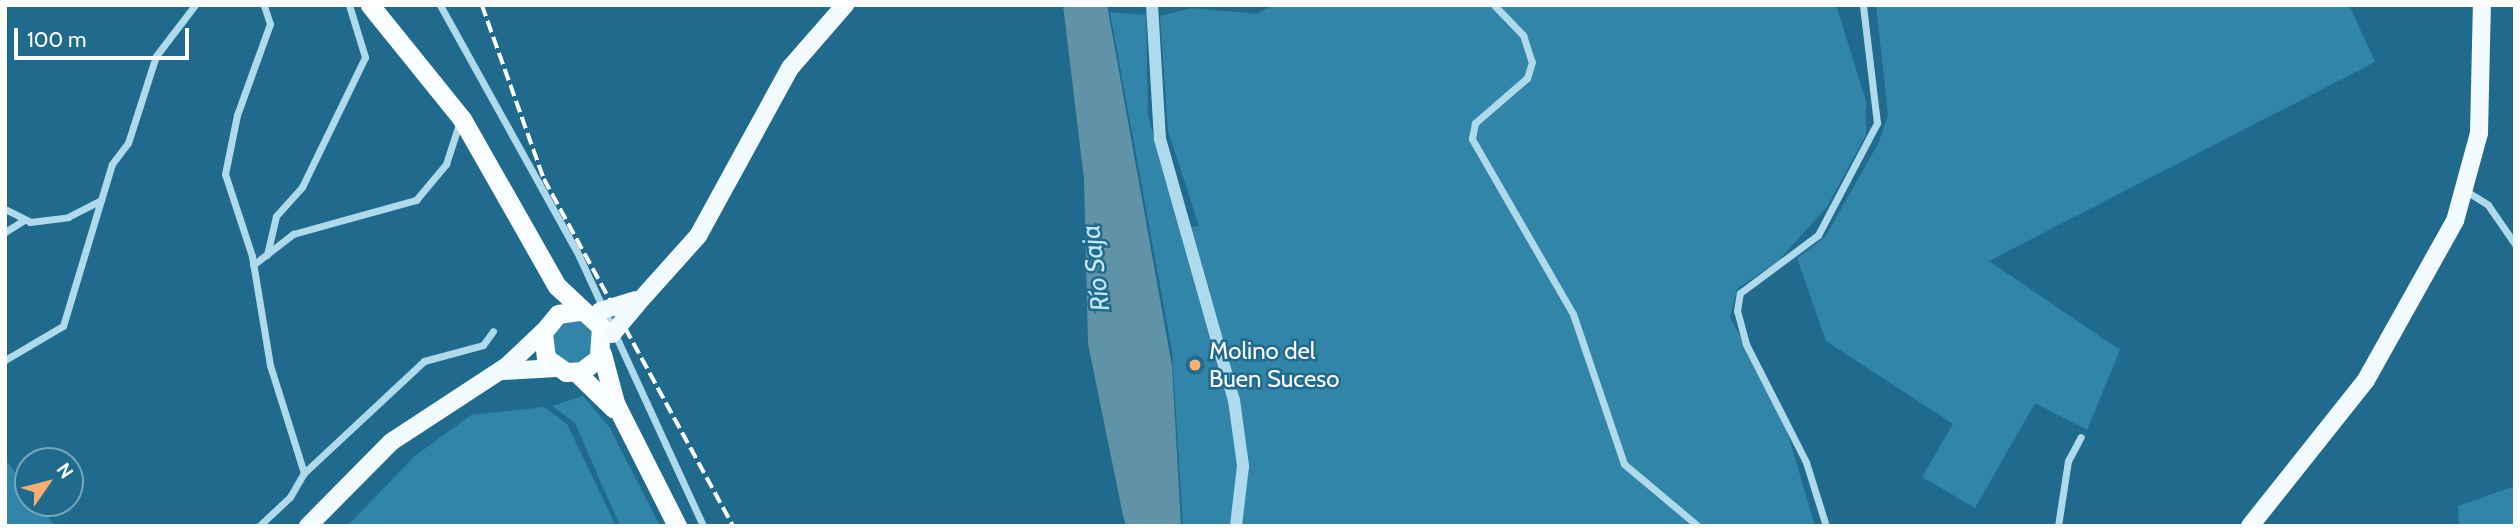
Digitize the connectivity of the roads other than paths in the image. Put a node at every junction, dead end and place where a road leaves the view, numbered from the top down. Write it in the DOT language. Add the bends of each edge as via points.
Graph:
graph roads {
  1 [pos="195,5"];
  2 [pos="264,5"];
  3 [pos="349,5"];
  4 [pos="370,5"];
  5 [pos="440,5"];
  6 [pos="845,5"];
  7 [pos="1152,5"];
  8 [pos="1494,5"];
  9 [pos="1863,5"];
  10 [pos="2482,5"];
  11 [pos="462,119"];
  12 [pos="2466,191"];
  13 [pos="101,201"];
  14 [pos="5,209"];
  15 [pos="24,220"];
  16 [pos="5,232"];
  17 [pos="2515,244"];
  18 [pos="267,255"];
  19 [pos="541,257"];
  20 [pos="253,265"];
  21 [pos="640,299"];
  22 [pos="589,312"];
  23 [pos="546,326"];
  24 [pos="493,331"];
  25 [pos="606,345"];
  26 [pos="5,360"];
  27 [pos="556,368"];
  28 [pos="496,372"];
  29 [pos="576,372"];
  30 [pos="624,423"];
  31 [pos="2081,437"];
  32 [pos="303,473"];
  33 [pos="259,526"];
  34 [pos="308,526"];
  35 [pos="677,526"];
  36 [pos="703,526"];
  37 [pos="1236,526"];
  38 [pos="1698,526"];
  39 [pos="1826,526"];
  40 [pos="2058,526"];
  41 [pos="2250,526"];
  1 -- 13 [label="street" via="156,56"];
  2 -- 20 [label="street" via="270,24 237,115 225,174"];
  3 -- 18 [label="street" via="365,57 302,187 276,216"];
  4 -- 11 [label="highway"];
  5 -- 36 [label="street" via="579,256"];
  6 -- 21 [label="main road" via="790,68 709,220"];
  7 -- 37 [label="street" via="1160,139 1234,400 1243,466"];
  8 -- 38 [label="street" via="1523,35 1531,62 1527,78 1475,123 1472,138 1573,314 1624,464"];
  9 -- 39 [label="street" via="1877,123 1818,235 1740,293 1737,311 1746,344 1806,463"];
  10 -- 12 [label="main road" via="2482,99"];
  11 -- 18 [label="street" via="452,129 446,164 416,200 293,234"];
  11 -- 19 [label="highway"];
  12 -- 17 [label="street" via="2488,205"];
  12 -- 41 [label="main road" via="2435,262 2366,380"];
  13 -- 15 [label="street" via="68,216"];
  13 -- 26 [label="street" via="63,326"];
  14 -- 15 [label="street"];
  15 -- 16 [label="street"];
  18 -- 20 [label="street"];
  19 -- 22 [label="highway"];
  19 -- 23 [label="highway"];
  20 -- 32 [label="street" via="270,365"];
  21 -- 22 [label="main road, bridge"];
  21 -- 25 [label="main road, bridge"];
  22 -- 23 [label="highway"];
  22 -- 25 [label="highway"];
  23 -- 27 [label="highway" via="543,352"];
  23 -- 28 [label="main road"];
  24 -- 32 [label="street" via="483,345 424,361"];
  25 -- 29 [label="highway"];
  25 -- 30 [label="highway"];
  27 -- 28 [label="main road"];
  27 -- 29 [label="highway"];
  28 -- 34 [label="main road" via="391,442"];
  29 -- 30 [label="highway"];
  30 -- 35 [label="highway"];
  31 -- 40 [label="street" via="2068,461"];
  32 -- 33 [label="street" via="290,497"];
}
